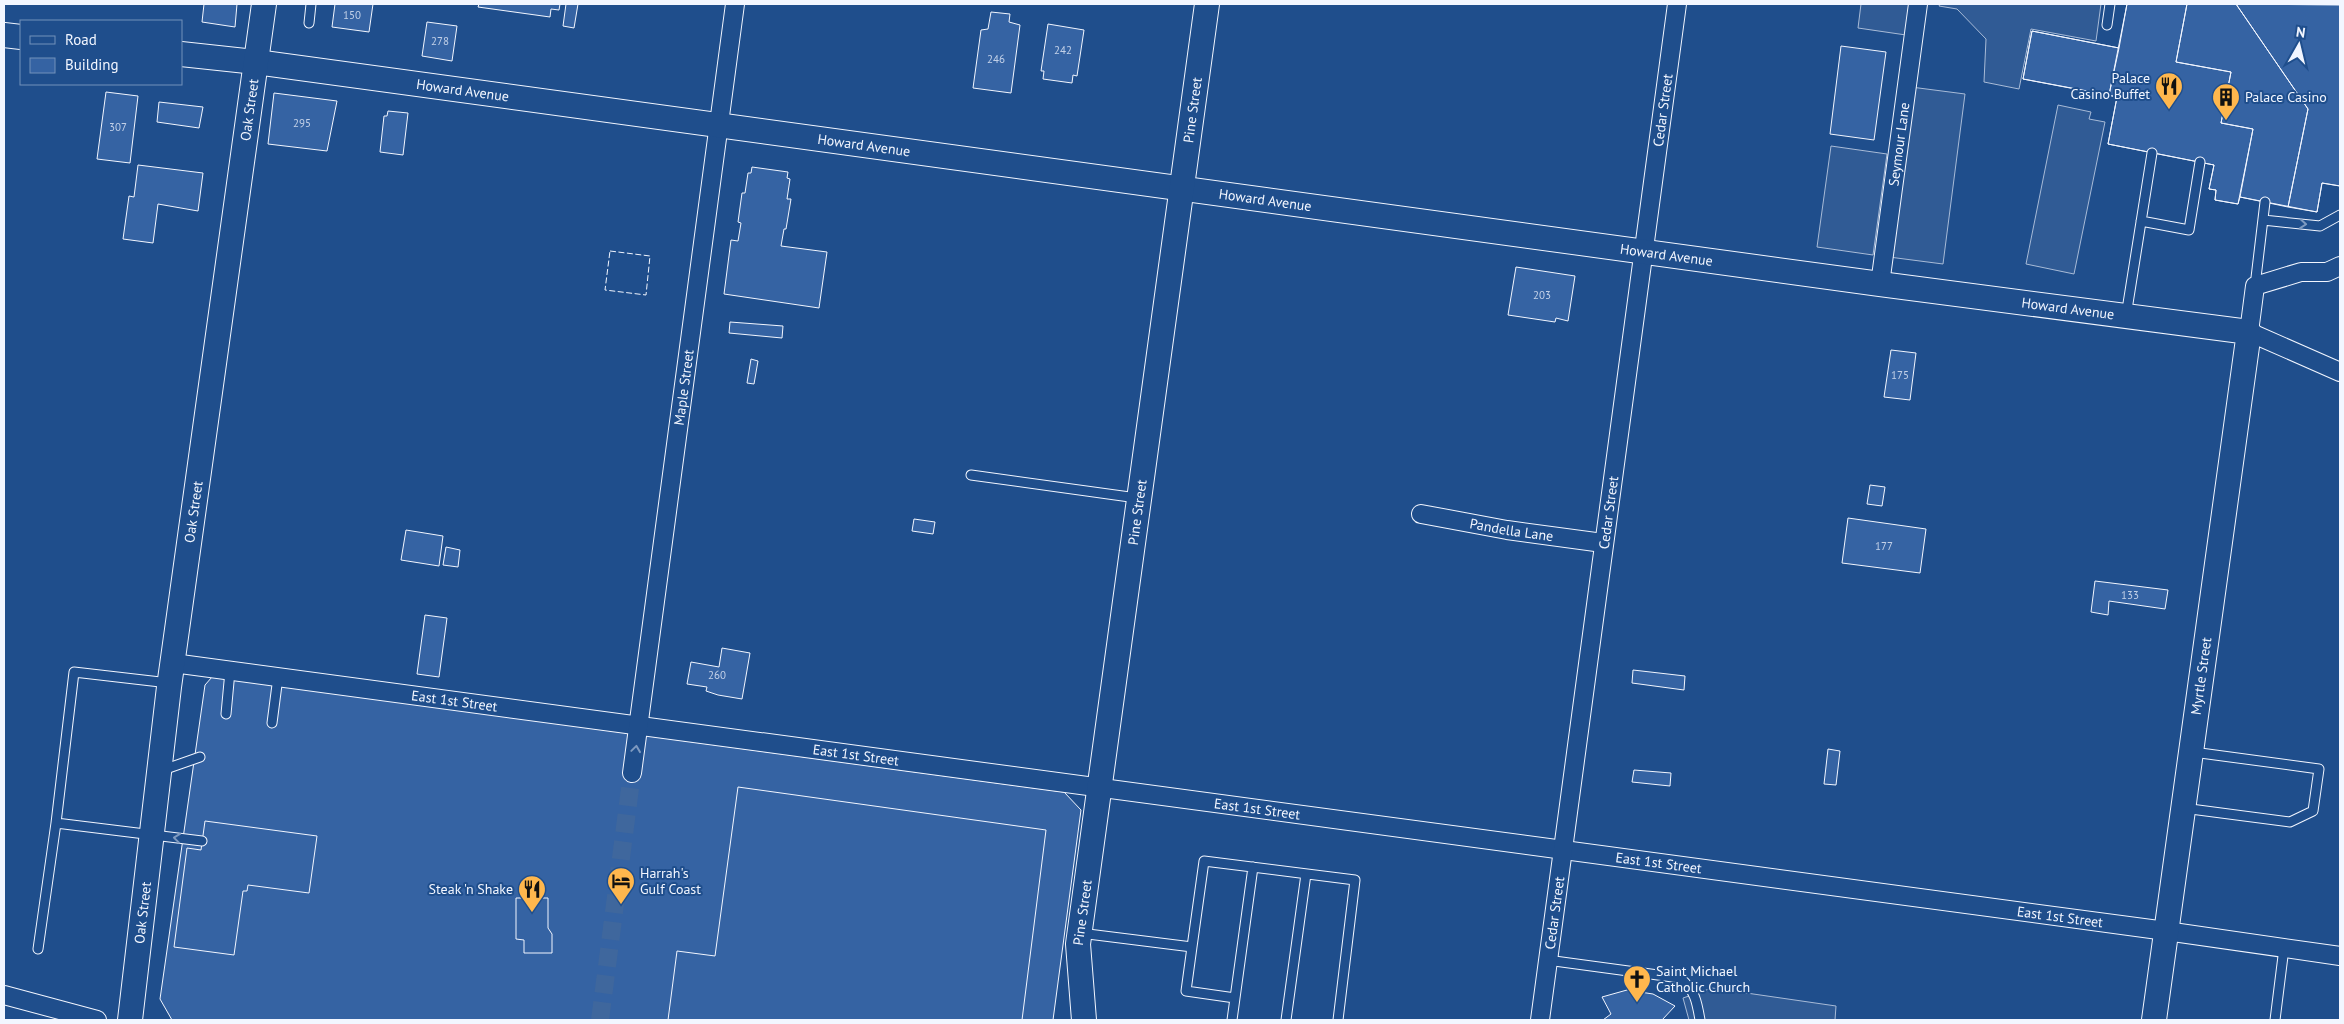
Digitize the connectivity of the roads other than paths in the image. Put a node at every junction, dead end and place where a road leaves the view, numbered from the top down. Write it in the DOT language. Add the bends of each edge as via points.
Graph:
graph roads {
  1 [pos="264,4"];
  2 [pos="311,4"];
  3 [pos="735,4"];
  4 [pos="1207,4"];
  5 [pos="1677,4"];
  6 [pos="1918,4"];
  7 [pos="2110,4"];
  8 [pos="309,23"];
  9 [pos="2106,25"];
  10 [pos="4,35"];
  11 [pos="20,37"];
  12 [pos="182,54"];
  13 [pos="256,62"];
  14 [pos="718,125"];
  15 [pos="2152,153"];
  16 [pos="2200,162"];
  17 [pos="1182,189"];
  18 [pos="2265,202"];
  19 [pos="2340,215"];
  20 [pos="2263,220"];
  21 [pos="2141,221"];
  22 [pos="1642,251"];
  23 [pos="2340,266"];
  24 [pos="1880,284"];
  25 [pos="2255,286"];
  26 [pos="2126,316"];
  27 [pos="2249,332"];
  28 [pos="2340,372"];
  29 [pos="971,475"];
  30 [pos="1140,499"];
  31 [pos="1421,514"];
  32 [pos="1603,543"];
  33 [pos="230,671"];
  34 [pos="172,673"];
  35 [pos="278,677"];
  36 [pos="226,714"];
  37 [pos="272,722"];
  38 [pos="639,726"];
  39 [pos="2190,752"];
  40 [pos="200,757"];
  41 [pos="160,772"];
  42 [pos="632,773"];
  43 [pos="1100,788"];
  44 [pos="2183,808"];
  45 [pos="56,823"];
  46 [pos="152,836"];
  47 [pos="202,841"];
  48 [pos="1561,850"];
  49 [pos="1253,867"];
  50 [pos="1306,874"];
  51 [pos="2166,931"];
  52 [pos="1079,932"];
  53 [pos="1192,947"];
  54 [pos="2284,948"];
  55 [pos="38,949"];
  56 [pos="2340,956"];
  57 [pos="1547,960"];
  58 [pos="4,995"];
  59 [pos="1235,998"];
  60 [pos="97,1020"];
  61 [pos="130,1020"];
  62 [pos="1084,1020"];
  63 [pos="1232,1020"];
  64 [pos="1286,1020"];
  65 [pos="1338,1020"];
  66 [pos="1540,1020"];
  67 [pos="1700,1020"];
  68 [pos="2154,1020"];
  69 [pos="2275,1020"];
  1 -- 13 [label="main road, Oak Street"];
  2 -- 8 [label="lane"];
  3 -- 14 [label="street, Maple Street"];
  4 -- 17 [label="main road, Pine Street"];
  5 -- 22 [label="street, Cedar Street"];
  6 -- 24 [label="street, Seymour Lane"];
  7 -- 9 [label="lane"];
  10 -- 11 [label="main road"];
  12 -- 13 [label="main road, Howard Avenue"];
  13 -- 14 [label="main road, Howard Avenue"];
  13 -- 34 [label="main road, Oak Street"];
  14 -- 17 [label="main road, Howard Avenue"];
  14 -- 38 [label="street, Maple Street"];
  15 -- 21 [label="lane"];
  16 -- 21 [label="lane" via="2189,230"];
  17 -- 22 [label="main road, Howard Avenue"];
  17 -- 30 [label="main road, Pine Street"];
  18 -- 20 [label="lane"];
  20 -- 19 [label="lane, one-way" via="2320,226"];
  20 -- 25 [label="lane"];
  21 -- 26 [label="lane"];
  22 -- 24 [label="main road, Howard Avenue"];
  22 -- 32 [label="street, Cedar Street"];
  23 -- 25 [label="street" via="2327,272 2301,272"];
  24 -- 26 [label="main road, Howard Avenue"];
  25 -- 27 [label="street"];
  26 -- 27 [label="main road, Howard Avenue"];
  27 -- 28 [label="street, Howard Avenue"];
  27 -- 39 [label="main road, Myrtle Street"];
  29 -- 30 [label="lane"];
  30 -- 43 [label="main road, Pine Street"];
  31 -- 32 [label="street, Pandella Lane"];
  32 -- 48 [label="street, Cedar Street"];
  33 -- 34 [label="street, East 1st Street"];
  33 -- 35 [label="street, East 1st Street"];
  33 -- 36 [label="lane"];
  34 -- 41 [label="main road, Oak Street"];
  34 -- 45 [label="lane" via="74,672"];
  35 -- 37 [label="lane"];
  35 -- 38 [label="street, East 1st Street"];
  42 -- 38 [label="street, Maple Street, one-way"];
  38 -- 43 [label="street, East 1st Street"];
  39 -- 44 [label="main road, Myrtle Street"];
  39 -- 44 [label="lane" via="2319,769 2313,811 2290,822"];
  40 -- 41 [label="lane"];
  41 -- 46 [label="main road, Oak Street"];
  43 -- 48 [label="street, East 1st Street"];
  43 -- 52 [label="main road, Pine Street"];
  44 -- 51 [label="main road, Myrtle Street"];
  45 -- 46 [label="lane"];
  45 -- 55 [label="lane"];
  47 -- 46 [label="lane, one-way"];
  46 -- 61 [label="main road, Oak Street"];
  48 -- 51 [label="street, East 1st Street"];
  48 -- 57 [label="street, Cedar Street"];
  49 -- 50 [label="lane"];
  49 -- 53 [label="lane" via="1204,861"];
  49 -- 59 [label="lane"];
  50 -- 64 [label="lane"];
  50 -- 65 [label="lane" via="1354,880"];
  51 -- 54 [label="street, East 1st Street"];
  51 -- 68 [label="main road, Myrtle Street"];
  52 -- 53 [label="lane"];
  52 -- 62 [label="main road, Pine Street"];
  53 -- 59 [label="lane" via="1186,991"];
  54 -- 56 [label="street, East 1st Street"];
  54 -- 69 [label="lane"];
  57 -- 66 [label="street, Cedar Street"];
  57 -- 67 [label="lane" via="1680,978 1696,997"];
  58 -- 60 [label="street"];
  59 -- 63 [label="lane"];
}
